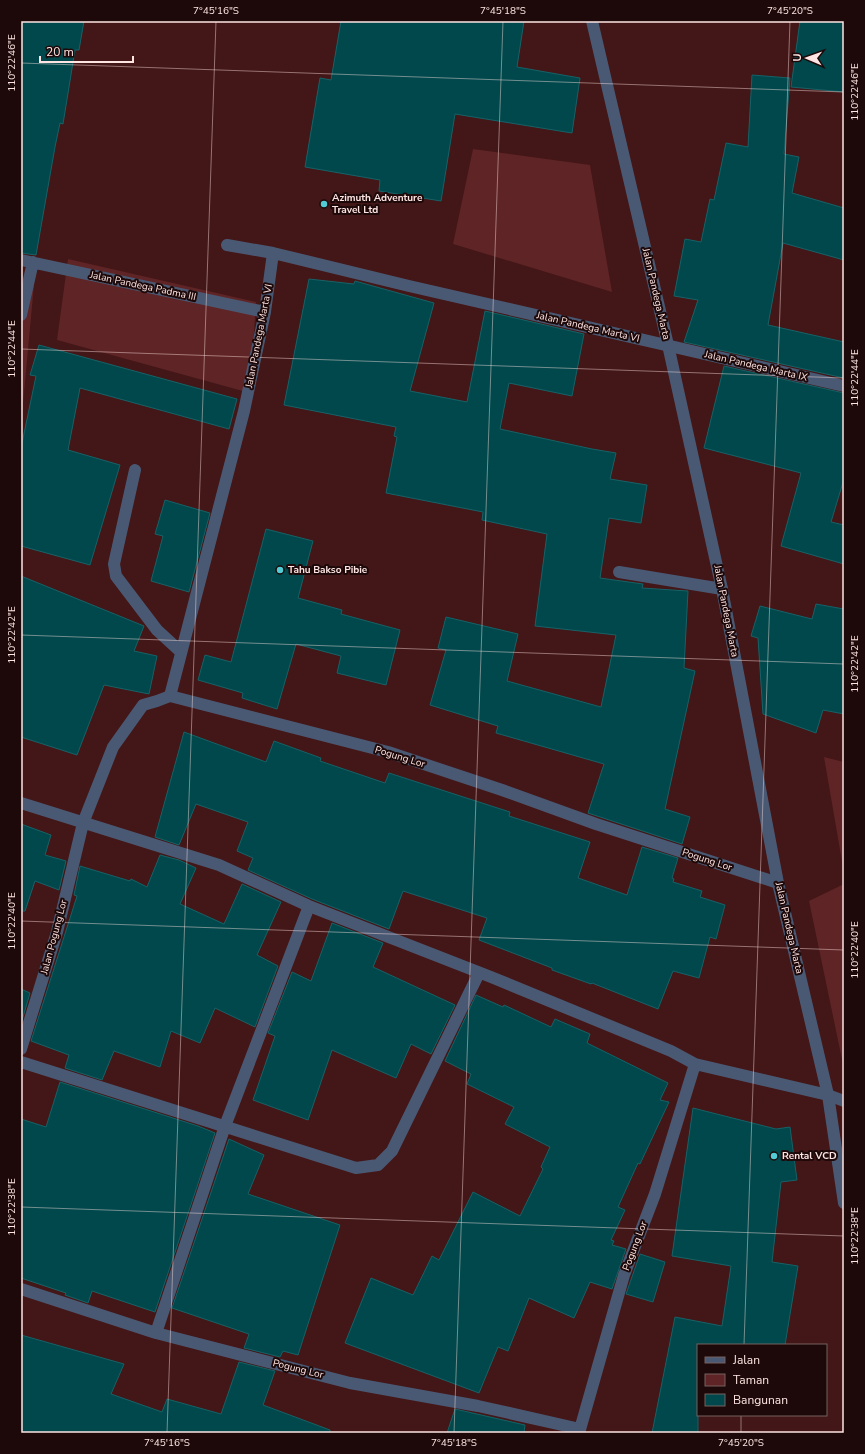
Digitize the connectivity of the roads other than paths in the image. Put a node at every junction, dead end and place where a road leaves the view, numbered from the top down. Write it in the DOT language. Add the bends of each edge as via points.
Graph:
graph roads {
  1 [pos="592,21"];
  2 [pos="227,245"];
  3 [pos="273,253"];
  4 [pos="27,261"];
  5 [pos="265,312"];
  6 [pos="21,315"];
  7 [pos="668,346"];
  8 [pos="844,386"];
  9 [pos="135,470"];
  10 [pos="619,572"];
  11 [pos="722,589"];
  12 [pos="181,652"];
  13 [pos="170,696"];
  14 [pos="21,802"];
  15 [pos="83,823"];
  16 [pos="778,883"];
  17 [pos="309,906"];
  18 [pos="479,973"];
  19 [pos="21,1049"];
  20 [pos="21,1062"];
  21 [pos="696,1064"];
  22 [pos="828,1095"];
  23 [pos="844,1101"];
  24 [pos="225,1126"];
  25 [pos="844,1203"];
  26 [pos="21,1289"];
  27 [pos="156,1333"];
  28 [pos="580,1431"];
  1 -- 7 [label="street, Jalan Pandega Marta"];
  2 -- 3 [label="street"];
  3 -- 5 [label="street, Jalan Pandega Marta VI"];
  3 -- 7 [label="street, Jalan Pandega Marta VI"];
  4 -- 5 [label="street, Jalan Pandega Padma III"];
  4 -- 6 [label="street"];
  5 -- 12 [label="street, Jalan Pandega Marta VI" via="244,412"];
  7 -- 8 [label="street, Jalan Pandega Marta IX"];
  7 -- 11 [label="street, Jalan Pandega Marta"];
  9 -- 12 [label="street" via="114,564 116,576 157,630"];
  10 -- 11 [label="street"];
  11 -- 16 [label="street, Jalan Pandega Marta"];
  12 -- 13 [label="street, Jalan Pandega Marta VI"];
  13 -- 15 [label="street" via="143,705 113,747"];
  13 -- 16 [label="street, Pogung Lor" via="388,752 596,824"];
  14 -- 15 [label="street"];
  15 -- 17 [label="street" via="219,865"];
  15 -- 19 [label="street, Jalan Pogung Lor" via="57,932"];
  16 -- 22 [label="street, Jalan Pandega Marta"];
  17 -- 18 [label="street"];
  17 -- 24 [label="street"];
  18 -- 21 [label="street" via="671,1051"];
  18 -- 24 [label="street" via="392,1151 378,1165 356,1168"];
  20 -- 24 [label="street"];
  21 -- 22 [label="street"];
  21 -- 28 [label="street, Pogung Lor" via="655,1194 624,1275"];
  22 -- 23 [label="street"];
  22 -- 25 [label="street, Jalan Pandega Marta"];
  24 -- 27 [label="street"];
  26 -- 27 [label="street, Pogung Lor"];
  27 -- 28 [label="street, Pogung Lor" via="350,1383 478,1406"];
}
